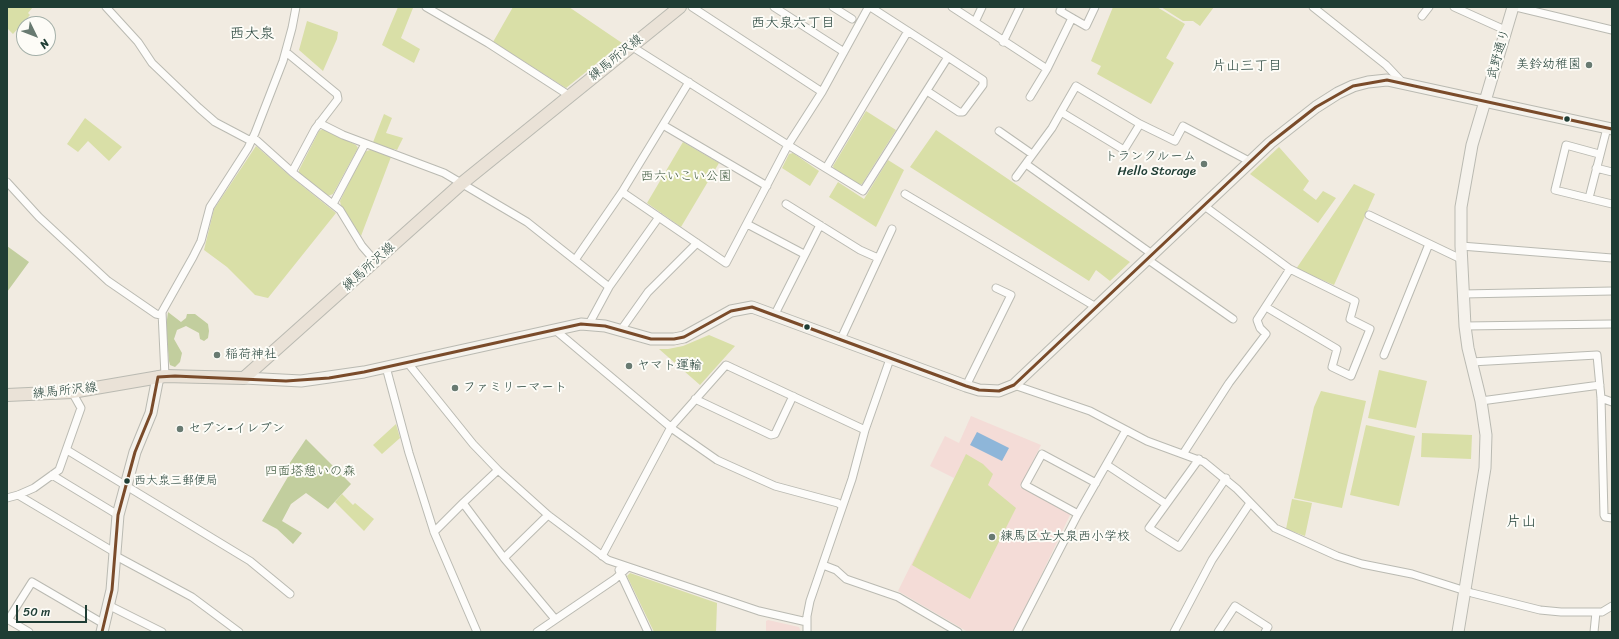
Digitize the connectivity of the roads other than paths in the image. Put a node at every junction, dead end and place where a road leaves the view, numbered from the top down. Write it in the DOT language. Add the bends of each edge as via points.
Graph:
graph roads {
  1 [pos="106,7"];
  2 [pos="296,7"];
  3 [pos="426,7"];
  4 [pos="680,7"];
  5 [pos="692,7"];
  6 [pos="774,7"];
  7 [pos="833,7"];
  8 [pos="952,7"];
  9 [pos="982,7"];
  10 [pos="1020,7"];
  11 [pos="1062,7"];
  12 [pos="1095,7"];
  13 [pos="1313,7"];
  14 [pos="1429,7"];
  15 [pos="1454,7"];
  16 [pos="1514,7"];
  17 [pos="1422,16"];
  18 [pos="1072,18"];
  19 [pos="852,19"];
  20 [pos="975,22"];
  21 [pos="1505,30"];
  22 [pos="1612,30"];
  23 [pos="908,31"];
  24 [pos="1003,42"];
  25 [pos="632,46"];
  26 [pos="286,52"];
  27 [pos="844,52"];
  28 [pos="948,57"];
  29 [pos="1047,69"];
  30 [pos="689,82"];
  31 [pos="1403,83"];
  32 [pos="927,91"];
  33 [pos="822,92"];
  34 [pos="570,96"];
  35 [pos="1030,97"];
  36 [pos="1486,101"];
  37 [pos="1061,112"];
  38 [pos="320,123"];
  39 [pos="1140,124"];
  40 [pos="663,125"];
  41 [pos="1609,128"];
  42 [pos="999,131"];
  43 [pos="252,139"];
  44 [pos="365,144"];
  45 [pos="788,145"];
  46 [pos="1032,154"];
  47 [pos="1599,154"];
  48 [pos="1249,161"];
  49 [pos="1026,164"];
  50 [pos="826,168"];
  51 [pos="1596,168"];
  52 [pos="292,172"];
  53 [pos="1612,172"];
  54 [pos="1016,177"];
  55 [pos="7,182"];
  56 [pos="461,184"];
  57 [pos="767,186"];
  58 [pos="622,192"];
  59 [pos="905,194"];
  60 [pos="1589,198"];
  61 [pos="333,204"];
  62 [pos="786,204"];
  63 [pos="1612,204"];
  64 [pos="1203,205"];
  65 [pos="658,216"];
  66 [pos="1369,216"];
  67 [pos="748,224"];
  68 [pos="820,225"];
  69 [pos="892,229"];
  70 [pos="697,243"];
  71 [pos="1429,244"];
  72 [pos="1461,246"];
  73 [pos="804,254"];
  74 [pos="1150,256"];
  75 [pos="878,258"];
  76 [pos="1612,258"];
  77 [pos="1461,259"];
  78 [pos="575,260"];
  79 [pos="375,261"];
  80 [pos="1290,269"];
  81 [pos="609,286"];
  82 [pos="996,288"];
  83 [pos="1612,291"];
  84 [pos="1464,294"];
  85 [pos="1096,307"];
  86 [pos="1266,307"];
  87 [pos="775,314"];
  88 [pos="161,315"];
  89 [pos="1233,319"];
  90 [pos="589,324"];
  91 [pos="1612,324"];
  92 [pos="1465,326"];
  93 [pos="554,329"];
  94 [pos="621,330"];
  95 [pos="840,341"];
  96 [pos="1384,355"];
  97 [pos="890,359"];
  98 [pos="406,362"];
  99 [pos="1471,362"];
  100 [pos="386,367"];
  101 [pos="162,376"];
  102 [pos="244,378"];
  103 [pos="1014,385"];
  104 [pos="1600,385"];
  105 [pos="966,386"];
  106 [pos="72,392"];
  107 [pos="7,395"];
  108 [pos="793,396"];
  109 [pos="1601,398"];
  110 [pos="694,399"];
  111 [pos="1481,401"];
  112 [pos="1612,402"];
  113 [pos="671,426"];
  114 [pos="865,430"];
  115 [pos="1126,430"];
  116 [pos="67,450"];
  117 [pos="1183,454"];
  118 [pos="1199,459"];
  119 [pos="1107,465"];
  120 [pos="498,470"];
  121 [pos="52,476"];
  122 [pos="1226,478"];
  123 [pos="1096,482"];
  124 [pos="125,483"];
  125 [pos="18,495"];
  126 [pos="7,498"];
  127 [pos="463,503"];
  128 [pos="1250,503"];
  129 [pos="1166,504"];
  130 [pos="842,506"];
  131 [pos="1078,514"];
  132 [pos="118,515"];
  133 [pos="548,515"];
  134 [pos="1612,518"];
  135 [pos="434,532"];
  136 [pos="114,554"];
  137 [pos="602,556"];
  138 [pos="504,558"];
  139 [pos="613,563"];
  140 [pos="823,565"];
  141 [pos="628,567"];
  142 [pos="621,574"];
  143 [pos="1466,590"];
  144 [pos="290,594"];
  145 [pos="108,605"];
  146 [pos="1612,606"];
  147 [pos="1599,612"];
  148 [pos="1612,612"];
  149 [pos="555,619"];
  150 [pos="8,620"];
  151 [pos="807,622"];
  152 [pos="103,628"];
  153 [pos="29,632"];
  154 [pos="162,632"];
  155 [pos="239,632"];
  156 [pos="477,632"];
  157 [pos="537,632"];
  158 [pos="648,632"];
  159 [pos="807,632"];
  160 [pos="958,632"];
  161 [pos="1017,632"];
  162 [pos="1174,632"];
  163 [pos="1218,632"];
  164 [pos="1265,632"];
  165 [pos="1458,632"];
  166 [pos="1594,632"];
  1 -- 43 [label="street" via="138,42 152,63 199,108 215,122"];
  2 -- 26 [label="street"];
  3 -- 34 [label="street"];
  4 -- 25 [label="main road, 練馬所沢線"];
  5 -- 33 [label="street"];
  6 -- 27 [label="street"];
  7 -- 19 [label="street"];
  8 -- 20 [label="street"];
  9 -- 20 [label="street"];
  10 -- 24 [label="street"];
  11 -- 18 [label="street" via="1060,11"];
  12 -- 18 [label="street" via="1086,26"];
  13 -- 31 [label="street" via="1386,65"];
  14 -- 17 [label="street"];
  15 -- 21 [label="street"];
  16 -- 21 [label="street, 武野通り"];
  16 -- 22 [label="street"];
  18 -- 29 [label="street"];
  20 -- 24 [label="street"];
  21 -- 36 [label="street, 武野通り"];
  23 -- 27 [label="street" via="868,8"];
  23 -- 28 [label="street"];
  23 -- 50 [label="street"];
  24 -- 29 [label="street"];
  25 -- 30 [label="street"];
  25 -- 34 [label="main road, 練馬所沢線"];
  26 -- 38 [label="street" via="337,94 338,99"];
  26 -- 43 [label="street"];
  27 -- 33 [label="street"];
  28 -- 32 [label="street"];
  28 -- 32 [label="street" via="983,80 983,85 963,112 959,112"];
  29 -- 35 [label="street"];
  30 -- 40 [label="street"];
  30 -- 45 [label="street"];
  31 -- 36 [label="street"];
  31 -- 48 [label="street" via="1387,80 1368,82 1338,93 1294,122"];
  32 -- 50 [label="street" via="863,190"];
  33 -- 45 [label="street"];
  34 -- 56 [label="main road, 練馬所沢線"];
  36 -- 41 [label="street"];
  36 -- 72 [label="street, 武野通り" via="1466,172 1461,207"];
  37 -- 39 [label="street" via="1124,150"];
  37 -- 39 [label="street" via="1076,86"];
  37 -- 46 [label="street"];
  38 -- 44 [label="street"];
  38 -- 52 [label="street"];
  39 -- 48 [label="street" via="1175,141 1183,126"];
  40 -- 57 [label="street"];
  40 -- 58 [label="street"];
  41 -- 47 [label="street"];
  42 -- 46 [label="street"];
  43 -- 52 [label="street"];
  43 -- 88 [label="street" via="210,207 198,246"];
  44 -- 56 [label="street" via="444,173"];
  44 -- 61 [label="street"];
  45 -- 50 [label="street"];
  45 -- 57 [label="street"];
  46 -- 49 [label="street"];
  47 -- 51 [label="street"];
  47 -- 60 [label="street" via="1566,145 1555,190"];
  48 -- 64 [label="street"];
  49 -- 54 [label="street"];
  49 -- 74 [label="street"];
  51 -- 53 [label="street"];
  51 -- 60 [label="street"];
  52 -- 61 [label="street"];
  55 -- 88 [label="street" via="108,281"];
  56 -- 78 [label="street" via="522,219"];
  56 -- 79 [label="main road, 練馬所沢線"];
  57 -- 67 [label="street"];
  58 -- 65 [label="street"];
  58 -- 78 [label="street"];
  59 -- 85 [label="street"];
  60 -- 63 [label="street"];
  61 -- 79 [label="street" via="340,210 362,246"];
  62 -- 68 [label="street"];
  64 -- 74 [label="street"];
  64 -- 80 [label="street"];
  65 -- 70 [label="street"];
  65 -- 81 [label="street"];
  66 -- 71 [label="street"];
  67 -- 70 [label="street" via="726,263"];
  67 -- 73 [label="street"];
  68 -- 73 [label="street"];
  68 -- 75 [label="street"];
  69 -- 75 [label="street"];
  70 -- 94 [label="street" via="648,292"];
  71 -- 77 [label="street"];
  71 -- 96 [label="street"];
  72 -- 76 [label="street"];
  72 -- 77 [label="street, 武野通り"];
  73 -- 87 [label="street"];
  74 -- 85 [label="street"];
  74 -- 89 [label="street"];
  75 -- 95 [label="street"];
  77 -- 84 [label="street, 武野通り"];
  78 -- 81 [label="street"];
  79 -- 102 [label="main road, 練馬所沢線"];
  80 -- 86 [label="street"];
  80 -- 86 [label="street" via="1355,301 1350,319 1370,328 1351,376 1332,367 1337,349"];
  81 -- 90 [label="street"];
  82 -- 105 [label="street" via="1011,295"];
  83 -- 84 [label="street"];
  84 -- 92 [label="street, 武野通り"];
  85 -- 103 [label="street"];
  86 -- 117 [label="street" via="1257,320 1266,334 1229,383"];
  87 -- 94 [label="street" via="752,307 738,309 684,337 674,339 652,339"];
  87 -- 95 [label="street"];
  88 -- 101 [label="street"];
  90 -- 93 [label="street"];
  90 -- 94 [label="street"];
  91 -- 92 [label="street"];
  92 -- 99 [label="street, 武野通り"];
  93 -- 98 [label="street"];
  93 -- 113 [label="street"];
  95 -- 97 [label="street"];
  97 -- 105 [label="street"];
  97 -- 114 [label="street"];
  98 -- 100 [label="street"];
  98 -- 120 [label="street" via="473,444"];
  99 -- 104 [label="street" via="1597,355"];
  99 -- 111 [label="street, 武野通り"];
  100 -- 102 [label="street" via="301,381"];
  100 -- 135 [label="street"];
  101 -- 102 [label="main road, 練馬所沢線"];
  101 -- 106 [label="main road, 練馬所沢線"];
  101 -- 124 [label="street"];
  103 -- 105 [label="street" via="1006,390 991,392"];
  103 -- 115 [label="street" via="1090,411"];
  104 -- 109 [label="street"];
  104 -- 111 [label="street"];
  106 -- 107 [label="main road, 練馬所沢線"];
  106 -- 116 [label="street" via="81,408"];
  108 -- 110 [label="street" via="726,365"];
  108 -- 110 [label="street" via="776,434 771,436"];
  108 -- 114 [label="street"];
  109 -- 112 [label="street"];
  109 -- 134 [label="street" via="1604,515"];
  110 -- 113 [label="street"];
  111 -- 143 [label="street, 武野通り" via="1486,455"];
  113 -- 130 [label="street" via="717,460 776,486"];
  113 -- 137 [label="street"];
  114 -- 130 [label="street"];
  115 -- 117 [label="street"];
  115 -- 119 [label="street"];
  116 -- 121 [label="street" via="59,470"];
  116 -- 124 [label="street"];
  117 -- 118 [label="street"];
  118 -- 122 [label="street"];
  118 -- 129 [label="street"];
  119 -- 123 [label="street"];
  119 -- 129 [label="street"];
  120 -- 127 [label="street"];
  120 -- 133 [label="street"];
  121 -- 125 [label="street"];
  121 -- 132 [label="street"];
  122 -- 128 [label="street"];
  122 -- 129 [label="street" via="1179,547 1149,528"];
  123 -- 131 [label="street"];
  123 -- 131 [label="street" via="1042,454 1025,485"];
  124 -- 132 [label="street"];
  124 -- 144 [label="street" via="250,561"];
  125 -- 126 [label="street"];
  125 -- 136 [label="street"];
  127 -- 135 [label="street"];
  127 -- 138 [label="street"];
  128 -- 143 [label="street" via="1275,528 1338,556"];
  128 -- 162 [label="street" via="1212,560"];
  130 -- 140 [label="street"];
  131 -- 161 [label="street"];
  132 -- 136 [label="street"];
  133 -- 137 [label="street"];
  133 -- 138 [label="street"];
  135 -- 156 [label="street"];
  136 -- 145 [label="street" via="112,590"];
  136 -- 155 [label="street" via="192,596"];
  137 -- 139 [label="street"];
  138 -- 149 [label="street"];
  139 -- 141 [label="street"];
  139 -- 142 [label="street"];
  140 -- 151 [label="street" via="810,601"];
  140 -- 160 [label="street" via="836,570 846,579 898,597"];
  141 -- 142 [label="street"];
  141 -- 151 [label="street" via="759,611"];
  142 -- 149 [label="street"];
  142 -- 158 [label="street"];
  143 -- 147 [label="street" via="1540,610"];
  143 -- 165 [label="street, 武野通り"];
  145 -- 152 [label="street"];
  145 -- 154 [label="street"];
  146 -- 147 [label="street"];
  147 -- 148 [label="street"];
  147 -- 166 [label="street"];
  149 -- 157 [label="street"];
  150 -- 152 [label="street" via="32,582"];
  150 -- 153 [label="street"];
  151 -- 159 [label="street"];
  163 -- 164 [label="street" via="1235,606 1268,627"];
}
